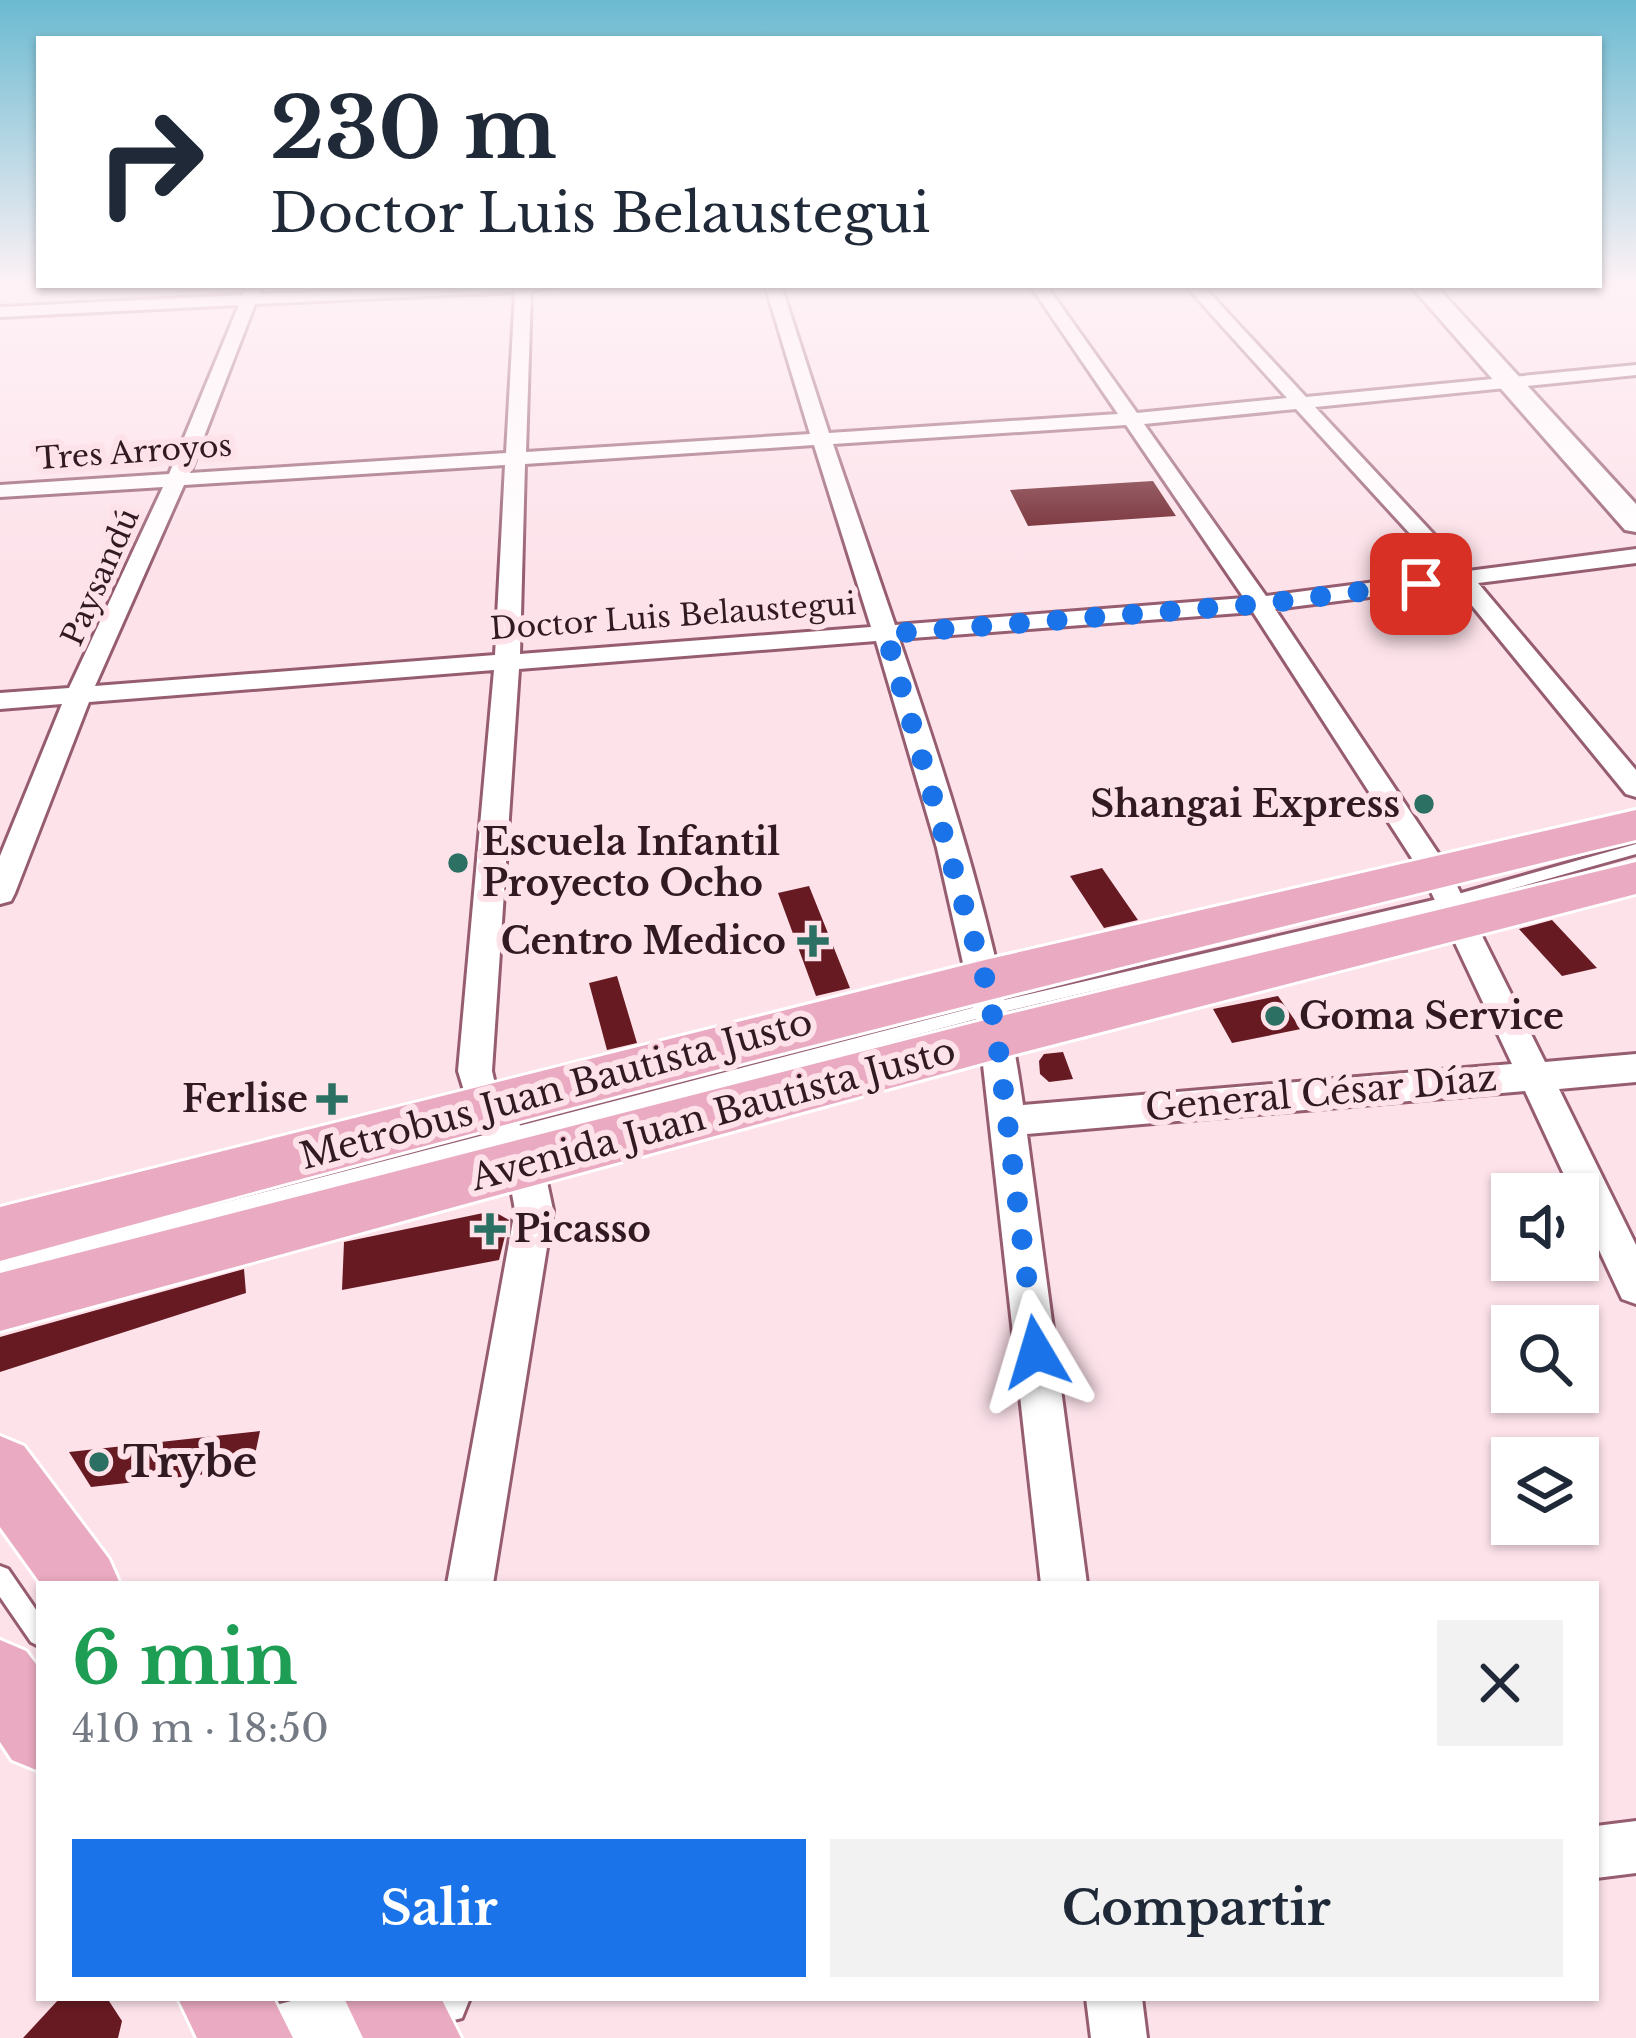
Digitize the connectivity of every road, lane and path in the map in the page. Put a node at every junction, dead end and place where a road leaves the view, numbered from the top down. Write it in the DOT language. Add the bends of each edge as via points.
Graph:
graph roads {
  1 [pos="217,378"];
  2 [pos="519,378"];
  3 [pos="801,378"];
  4 [pos="1105,378"];
  5 [pos="1276,378"];
  6 [pos="1508,378"];
  7 [pos="1552,378"];
  8 [pos="1512,382"];
  9 [pos="1298,403"];
  10 [pos="1134,418"];
  11 [pos="819,440"];
  12 [pos="516,458"];
  13 [pos="177,479"];
  14 [pos="0,491"];
  15 [pos="1636,523"];
  16 [pos="1636,556"];
  17 [pos="1462,578"];
  18 [pos="1260,604"];
  19 [pos="886,634"];
  20 [pos="507,662"];
  21 [pos="80,694"];
  22 [pos="0,701"];
  23 [pos="1636,788"];
  24 [pos="1636,825"];
  25 [pos="1636,850"];
  26 [pos="1636,878"];
  27 [pos="0,893"];
  28 [pos="1450,899"];
  29 [pos="1131,979"];
  30 [pos="991,1009"];
  31 [pos="1636,1068"];
  32 [pos="1537,1075"];
  33 [pos="1007,1121"];
  34 [pos="507,1134"];
  35 [pos="0,1234"];
  36 [pos="0,1270"];
  37 [pos="1636,1286"];
  38 [pos="0,1303"];
  39 [pos="0,1470"];
  40 [pos="0,1577"];
  41 [pos="82,1581"];
  42 [pos="471,1581"];
  43 [pos="1064,1581"];
  44 [pos="36,1630"];
  45 [pos="0,1677"];
  46 [pos="36,1729"];
  47 [pos="1636,1847"];
  48 [pos="1599,1852"];
  49 [pos="1114,2001"];
  50 [pos="1119,2038"];
  1 -- 13 [label="street, Paysandú"];
  2 -- 12 [label="street"];
  3 -- 11 [label="street"];
  4 -- 10 [label="street"];
  5 -- 9 [label="street"];
  6 -- 8 [label="street"];
  7 -- 8 [label="street, Tres Arroyos"];
  8 -- 9 [label="street, Tres Arroyos"];
  8 -- 15 [label="street"];
  9 -- 10 [label="street, Tres Arroyos"];
  9 -- 17 [label="street"];
  10 -- 11 [label="street, Tres Arroyos"];
  10 -- 18 [label="street"];
  11 -- 12 [label="street, Tres Arroyos"];
  11 -- 19 [label="street"];
  12 -- 13 [label="street, Tres Arroyos"];
  12 -- 20 [label="street"];
  13 -- 14 [label="street, Tres Arroyos"];
  13 -- 21 [label="street, Paysandú"];
  16 -- 17 [label="street, Doctor Luis Belaustegui"];
  17 -- 18 [label="street, Doctor Luis Belaustegui"];
  17 -- 23 [label="street"];
  18 -- 19 [label="street, Doctor Luis Belaustegui"];
  18 -- 28 [label="street"];
  19 -- 20 [label="street, Doctor Luis Belaustegui"];
  19 -- 30 [label="street"];
  20 -- 21 [label="street, Doctor Luis Belaustegui"];
  20 -- 34 [label="street" via="475,1071"];
  21 -- 22 [label="street, Doctor Luis Belaustegui"];
  21 -- 27 [label="street, Paysandú"];
  24 -- 28 [label="main road, Avenida Juan Bautista Justo"];
  25 -- 28 [label="lane"];
  26 -- 28 [label="main road, Avenida Juan Bautista Justo"];
  28 -- 29 [label="lane"];
  28 -- 30 [label="main road, Avenida Juan Bautista Justo"];
  28 -- 32 [label="street"];
  29 -- 30 [label="lane"];
  29 -- 30 [label="lane"];
  30 -- 33 [label="street"];
  30 -- 34 [label="main road, Avenida Juan Bautista Justo"];
  31 -- 32 [label="street, General César Díaz"];
  32 -- 33 [label="street, General César Díaz"];
  32 -- 37 [label="street"];
  33 -- 43 [label="street"];
  34 -- 35 [label="main road, Avenida Juan Bautista Justo"];
  34 -- 36 [label="lane, Metrobus Juan Bautista Justo"];
  34 -- 38 [label="main road, Avenida Juan Bautista Justo"];
  34 -- 42 [label="street" via="534,1210"];
  39 -- 41 [label="main road"];
  40 -- 44 [label="lane"];
  45 -- 46 [label="main road"];
  47 -- 48 [label="street"];
  49 -- 50 [label="street"];
}
